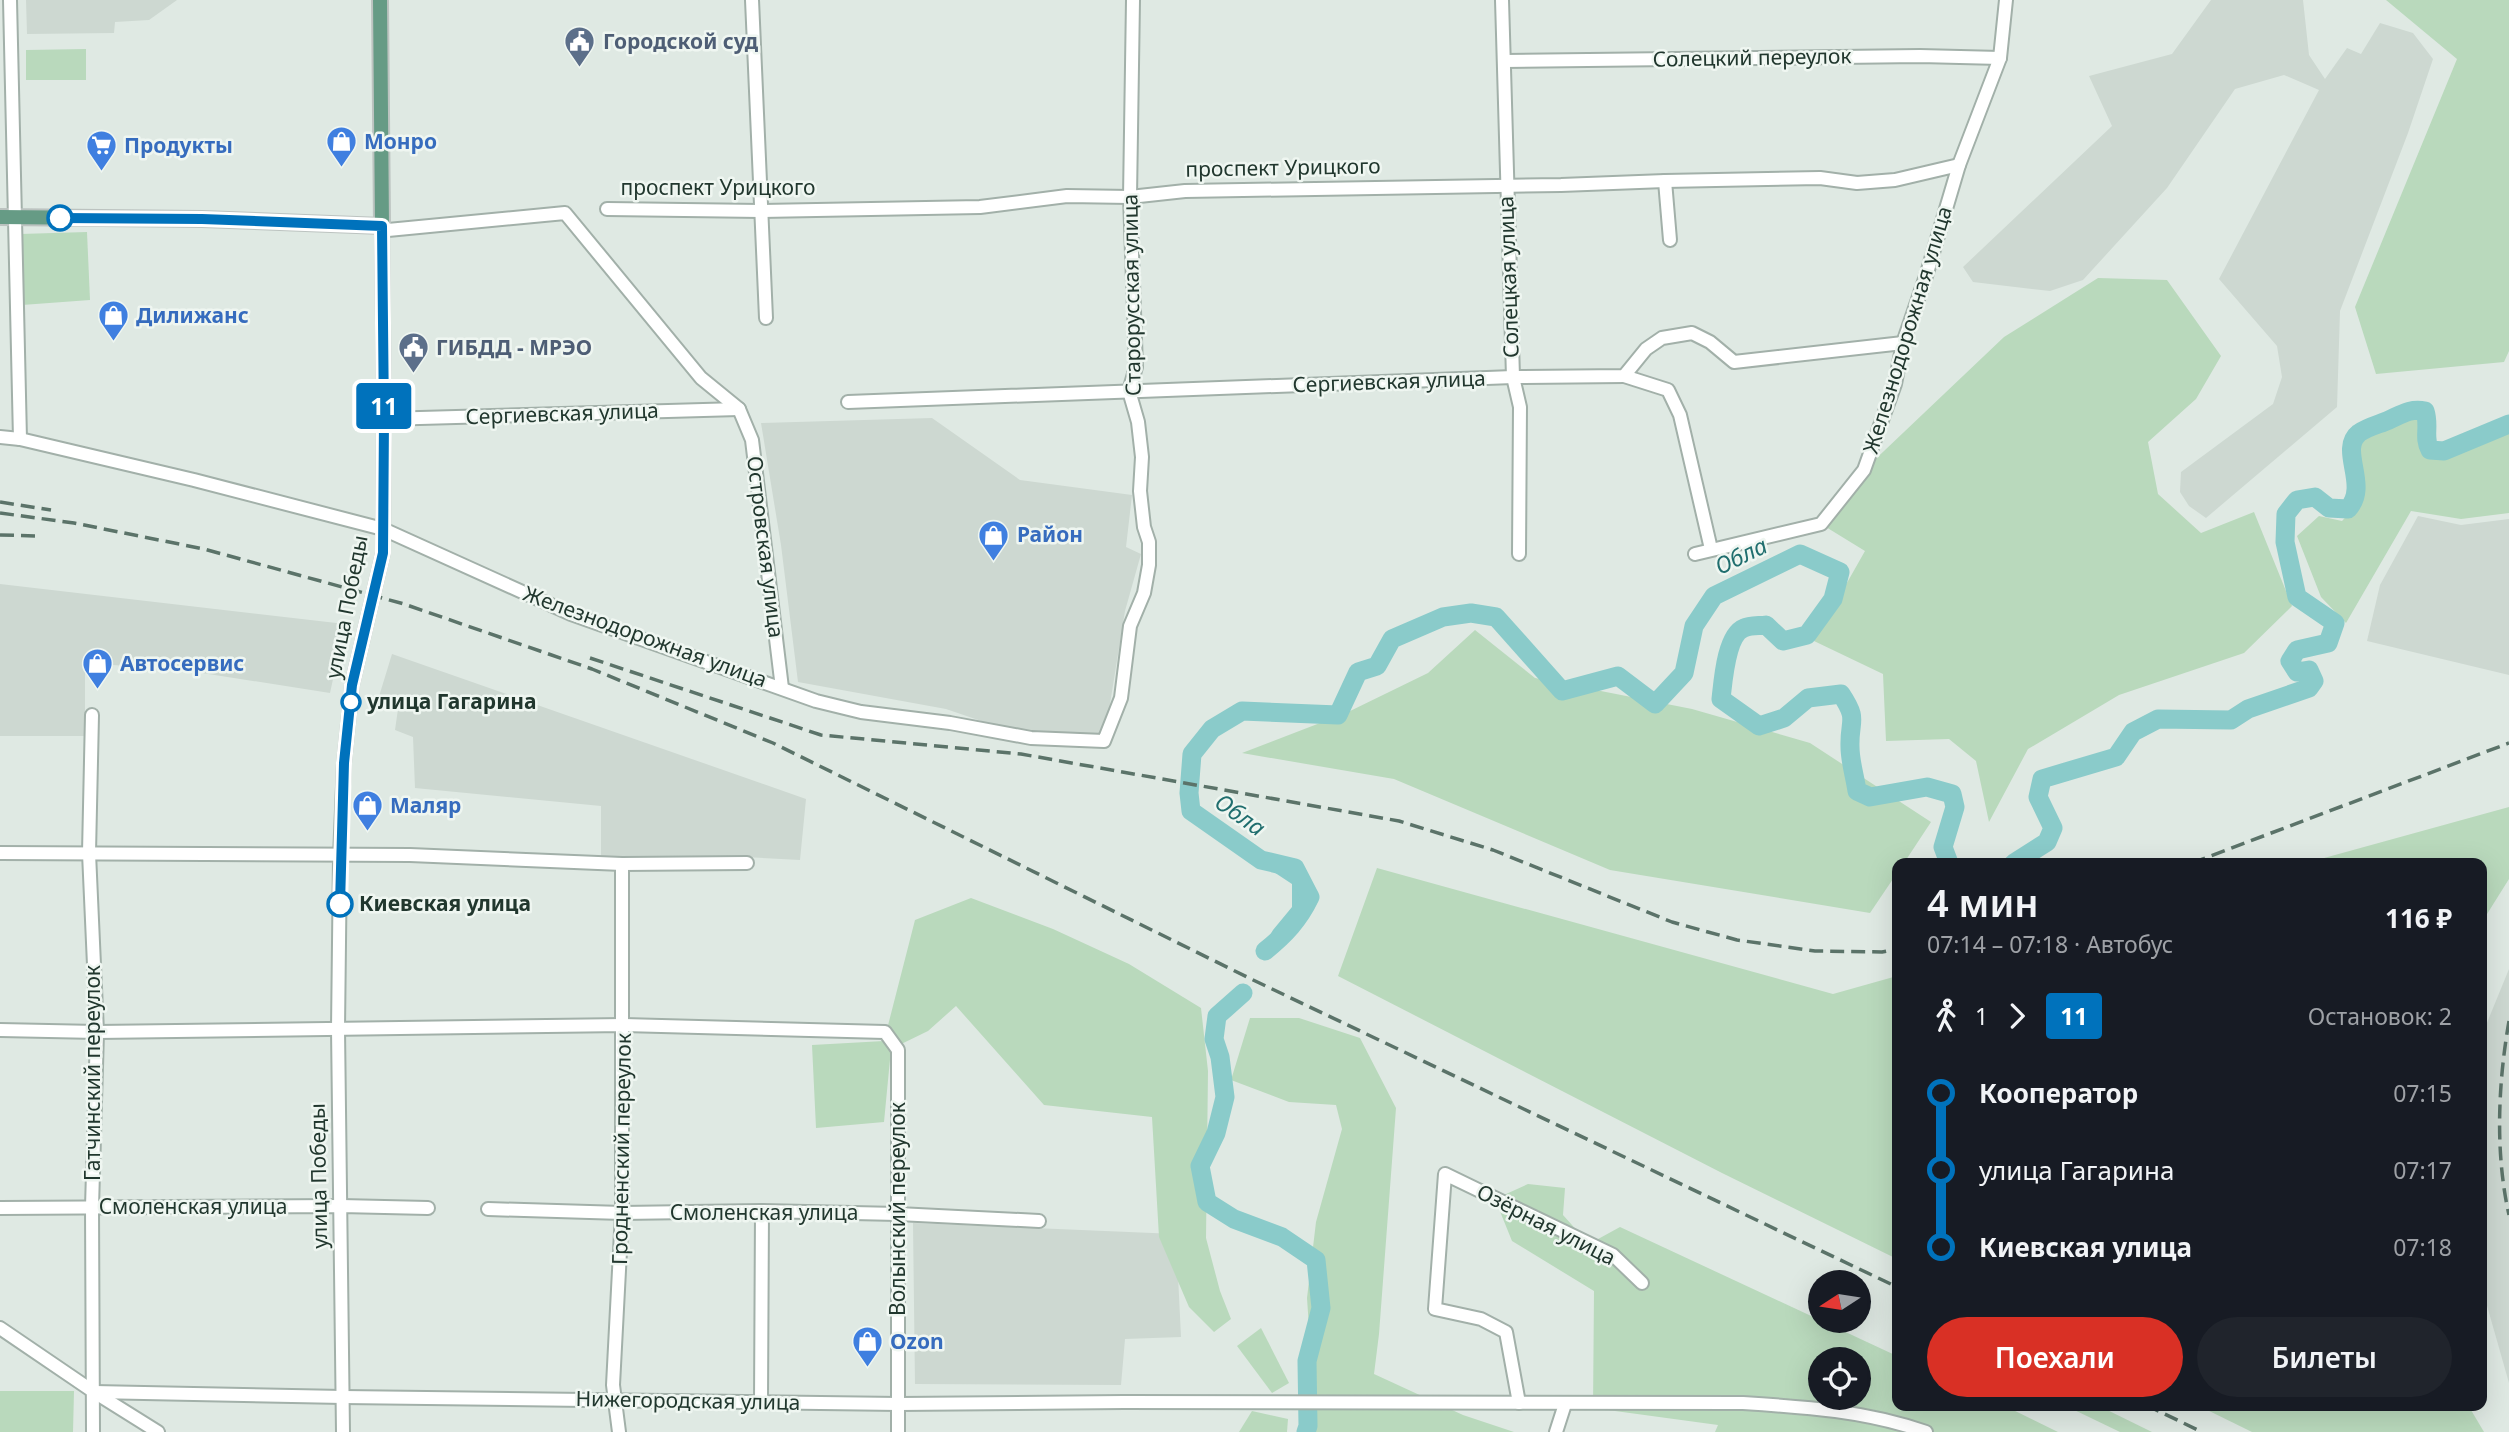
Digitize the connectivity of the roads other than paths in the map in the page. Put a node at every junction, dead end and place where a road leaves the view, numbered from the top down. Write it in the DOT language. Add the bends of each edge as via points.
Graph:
graph roads {
  1 [pos="9,0"];
  2 [pos="380,0"];
  3 [pos="752,0"];
  4 [pos="1133,0"];
  5 [pos="1502,0"];
  6 [pos="2006,0"];
  7 [pos="2000,58"];
  8 [pos="1504,61"];
  9 [pos="1959,165"];
  10 [pos="1665,181"];
  11 [pos="1506,184"];
  12 [pos="1130,197"];
  13 [pos="607,209"];
  14 [pos="761,211"];
  15 [pos="7,217"];
  16 [pos="382,226"];
  17 [pos="1670,240"];
  18 [pos="766,318"];
  19 [pos="1903,343"];
  20 [pos="1623,376"];
  21 [pos="1513,377"];
  22 [pos="1129,391"];
  23 [pos="848,401"];
  24 [pos="739,409"];
  25 [pos="384,419"];
  26 [pos="0,437"];
  27 [pos="20,439"];
  28 [pos="383,529"];
  29 [pos="1711,549"];
  30 [pos="1518,554"];
  31 [pos="1695,554"];
  32 [pos="1130,626"];
  33 [pos="782,688"];
  34 [pos="92,715"];
  35 [pos="0,853"];
  36 [pos="89,853"];
  37 [pos="341,856"];
  38 [pos="747,863"];
  39 [pos="622,864"];
  40 [pos="624,1026"];
  41 [pos="338,1029"];
  42 [pos="0,1030"];
  43 [pos="97,1032"];
  44 [pos="341,1206"];
  45 [pos="92,1207"];
  46 [pos="0,1208"];
  47 [pos="428,1208"];
  48 [pos="488,1209"];
  49 [pos="762,1211"];
  50 [pos="622,1213"];
  51 [pos="898,1214"];
  52 [pos="1039,1221"];
  53 [pos="1642,1283"];
  54 [pos="0,1328"];
  55 [pos="94,1392"];
  56 [pos="343,1397"];
  57 [pos="614,1399"];
  58 [pos="761,1402"];
  59 [pos="1519,1403"];
  60 [pos="899,1404"];
  61 [pos="1566,1404"];
  62 [pos="93,1432"];
  63 [pos="158,1432"];
  64 [pos="343,1432"];
  65 [pos="619,1432"];
  66 [pos="898,1432"];
  67 [pos="1556,1432"];
  68 [pos="1926,1432"];
  1 -- 15 [label="street"];
  2 -- 16 [label="main road, улица Победы"];
  3 -- 14 [label="street"];
  4 -- 12 [label="street, Старорусская улица"];
  5 -- 8 [label="street, Солецкая улица"];
  6 -- 7 [label="street, Железнодорожная улица"];
  7 -- 8 [label="street, Солецкий переулок"];
  7 -- 9 [label="street, Железнодорожная улица"];
  8 -- 11 [label="street, Солецкая улица"];
  9 -- 10 [label="street, проспект Урицкого" via="1895,180 1857,183 1820,178"];
  9 -- 19 [label="street, Железнодорожная улица"];
  10 -- 11 [label="street, проспект Урицкого"];
  10 -- 17 [label="street"];
  11 -- 12 [label="street, проспект Урицкого" via="1185,191"];
  11 -- 21 [label="street, Солецкая улица"];
  12 -- 14 [label="street, проспект Урицкого"];
  12 -- 22 [label="street, Старорусская улица" via="1137,337"];
  13 -- 14 [label="street, проспект Урицкого"];
  14 -- 18 [label="street"];
  15 -- 16 [label="main road"];
  15 -- 27 [label="street"];
  16 -- 24 [label="street" via="388,230 565,213 701,377"];
  16 -- 25 [label="street, улица Победы"];
  19 -- 20 [label="street" via="1734,362 1692,333 1662,338"];
  19 -- 29 [label="street, Железнодорожная улица" via="1895,384 1864,470 1821,524"];
  20 -- 21 [label="street, Сергиевская улица"];
  20 -- 29 [label="street, Сергиевская улица" via="1668,390 1680,415"];
  21 -- 22 [label="street, Сергиевская улица"];
  21 -- 30 [label="street, Солецкая улица" via="1520,407"];
  22 -- 23 [label="street, Сергиевская улица"];
  22 -- 32 [label="street, Старорусская улица" via="1138,422 1140,491 1149,542 1144,593"];
  24 -- 25 [label="street, Сергиевская улица"];
  24 -- 33 [label="street, Островская улица" via="752,440"];
  25 -- 28 [label="street, улица Победы"];
  26 -- 27 [label="street, Железнодорожная улица"];
  27 -- 28 [label="street, Железнодорожная улица"];
  28 -- 33 [label="street, Железнодорожная улица" via="571,614"];
  28 -- 37 [label="street, улица Победы" via="383,553 352,685"];
  29 -- 31 [label="street, Железнодорожная улица"];
  32 -- 33 [label="street, Железнодорожная улица" via="1121,698 1104,741 1031,738 861,712"];
  34 -- 36 [label="street, Гатчинский переулок"];
  35 -- 36 [label="street"];
  36 -- 37 [label="street"];
  36 -- 43 [label="street, Гатчинский переулок"];
  37 -- 39 [label="street"];
  37 -- 41 [label="street, улица Победы"];
  38 -- 39 [label="street"];
  39 -- 40 [label="street, Гродненский переулок"];
  40 -- 41 [label="street"];
  40 -- 50 [label="street, Гродненский переулок"];
  40 -- 51 [label="street, Волынский переулок" via="885,1032 898,1050"];
  41 -- 43 [label="street"];
  41 -- 44 [label="street, улица Победы"];
  42 -- 43 [label="street"];
  43 -- 45 [label="street, Гатчинский переулок"];
  44 -- 45 [label="street, Смоленская улица"];
  44 -- 47 [label="street, Смоленская улица"];
  44 -- 56 [label="street, улица Победы"];
  45 -- 46 [label="street, Смоленская улица"];
  45 -- 55 [label="street, Гатчинский переулок"];
  48 -- 50 [label="street, Смоленская улица"];
  49 -- 50 [label="street, Смоленская улица"];
  49 -- 51 [label="street, Смоленская улица"];
  49 -- 58 [label="street"];
  50 -- 57 [label="street, Гродненский переулок"];
  51 -- 52 [label="street, Смоленская улица"];
  51 -- 60 [label="street, Волынский переулок"];
  53 -- 59 [label="street, Озёрная улица" via="1614,1255 1445,1174 1435,1310 1481,1320 1506,1332"];
  54 -- 55 [label="street"];
  55 -- 56 [label="street, Нижегородская улица"];
  55 -- 62 [label="street, Гатчинский переулок"];
  55 -- 63 [label="street"];
  56 -- 57 [label="street, Нижегородская улица"];
  56 -- 64 [label="street, улица Победы"];
  57 -- 58 [label="street, Нижегородская улица"];
  57 -- 65 [label="street, Гродненский переулок"];
  58 -- 60 [label="street, Нижегородская улица"];
  59 -- 60 [label="street, Нижегородская улица"];
  59 -- 61 [label="street"];
  60 -- 66 [label="street, Волынский переулок"];
  61 -- 67 [label="street"];
  61 -- 68 [label="street" via="1808,1407"];
}
